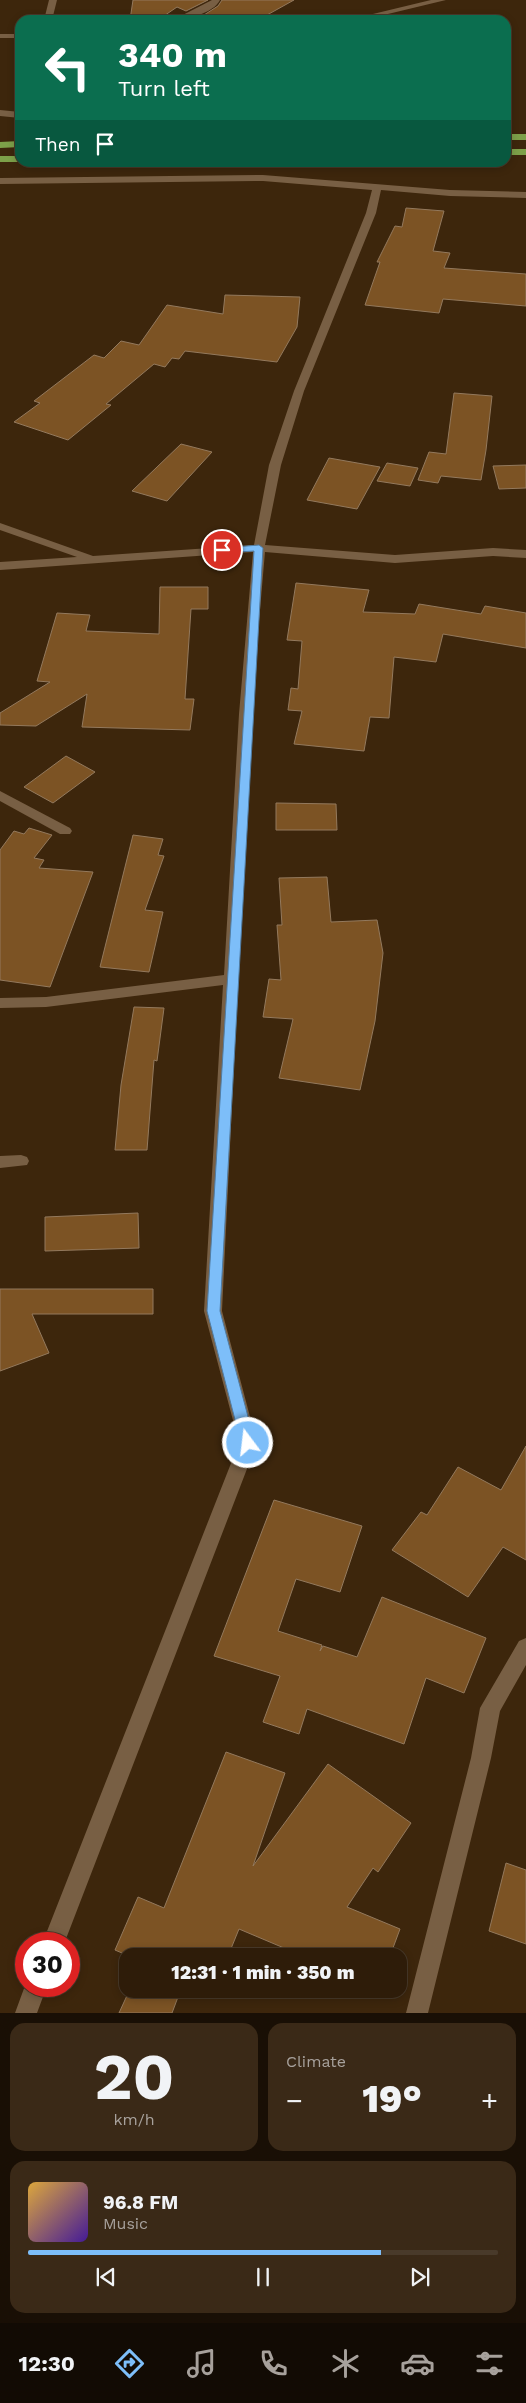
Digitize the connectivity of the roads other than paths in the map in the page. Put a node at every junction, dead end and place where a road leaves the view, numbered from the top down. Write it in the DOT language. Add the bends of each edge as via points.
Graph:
graph roads {
  1 [pos="53,0"];
  2 [pos="216,0"];
  3 [pos="442,0"];
  4 [pos="49,15"];
  5 [pos="189,15"];
  6 [pos="374,15"];
  7 [pos="0,36"];
  8 [pos="15,36"];
  9 [pos="0,113"];
  10 [pos="15,114"];
  11 [pos="526,137"];
  12 [pos="511,138"];
  13 [pos="15,144"];
  14 [pos="0,145"];
  15 [pos="511,152"];
  16 [pos="526,152"];
  17 [pos="0,159"];
  18 [pos="15,159"];
  19 [pos="0,181"];
  20 [pos="377,188"];
  21 [pos="526,195"];
  22 [pos="0,526"];
  23 [pos="526,543"];
  24 [pos="259,548"];
  25 [pos="493,552"];
  26 [pos="526,554"];
  27 [pos="95,559"];
  28 [pos="0,566"];
  29 [pos="0,795"];
  30 [pos="64,830"];
  31 [pos="232,979"];
  32 [pos="0,1003"];
  33 [pos="21,1161"];
  34 [pos="0,1162"];
  35 [pos="526,1647"];
  36 [pos="58,1932"];
  37 [pos="32,1997"];
  38 [pos="26,2013"];
  39 [pos="416,2013"];
  1 -- 4 [label="street"];
  2 -- 5 [label="street" via="214,4"];
  3 -- 6 [label="street"];
  7 -- 8 [label="street"];
  9 -- 10 [label="street"];
  11 -- 12 [label="highway"];
  13 -- 14 [label="highway"];
  15 -- 16 [label="highway"];
  17 -- 18 [label="highway"];
  19 -- 20 [label="street" via="264,178"];
  20 -- 21 [label="street"];
  20 -- 24 [label="street" via="375,224 322,356"];
  22 -- 27 [label="street"];
  23 -- 25 [label="street"];
  24 -- 25 [label="street" via="395,559"];
  24 -- 27 [label="street"];
  24 -- 31 [label="street" via="245,714"];
  25 -- 26 [label="street"];
  27 -- 28 [label="street"];
  29 -- 30 [label="street"];
  31 -- 32 [label="street" via="46,1002"];
  31 -- 36 [label="street" via="213,1311 248,1443"];
  33 -- 34 [label="street"];
  35 -- 39 [label="street" via="490,1708"];
  37 -- 38 [label="street"];
}
